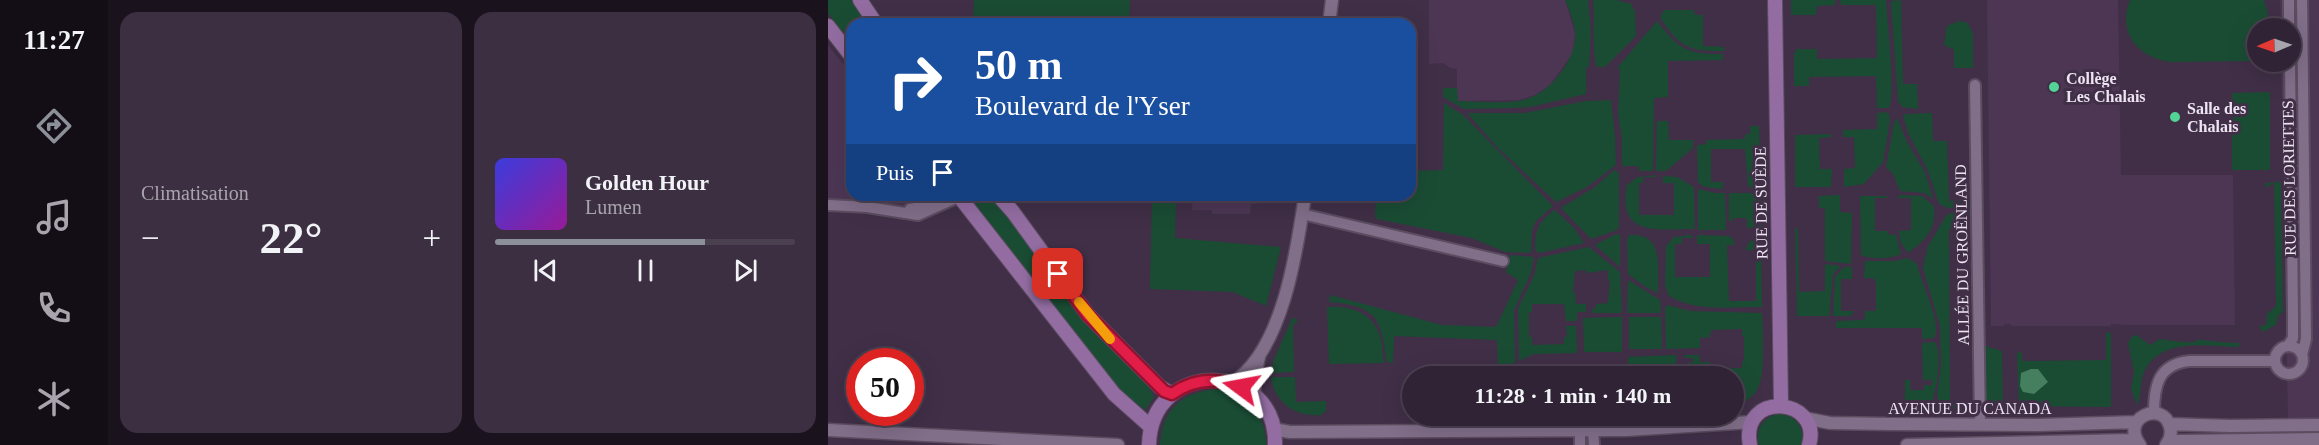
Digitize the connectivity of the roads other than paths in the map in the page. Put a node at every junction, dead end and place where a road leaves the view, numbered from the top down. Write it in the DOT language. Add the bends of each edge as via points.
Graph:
graph roads {
  1 [pos="860,0"];
  2 [pos="1332,0"];
  3 [pos="1775,0"];
  4 [pos="2289,0"];
  5 [pos="2302,0"];
  6 [pos="872,18"];
  7 [pos="1330,18"];
  8 [pos="2289,18"];
  9 [pos="828,26"];
  10 [pos="846,49"];
  11 [pos="2290,72"];
  12 [pos="1976,85"];
  13 [pos="933,201"];
  14 [pos="948,201"];
  15 [pos="965,201"];
  16 [pos="1003,201"];
  17 [pos="1304,201"];
  18 [pos="828,205"];
  19 [pos="891,212"];
  20 [pos="1302,214"];
  21 [pos="1503,261"];
  22 [pos="2288,346"];
  23 [pos="1260,354"];
  24 [pos="2302,355"];
  25 [pos="2275,361"];
  26 [pos="1232,383"];
  27 [pos="1172,394"];
  28 [pos="1255,397"];
  29 [pos="1781,405"];
  30 [pos="2154,413"];
  31 [pos="1804,418"];
  32 [pos="1752,422"];
  33 [pos="2137,422"];
  34 [pos="2169,424"];
  35 [pos="1980,425"];
  36 [pos="2319,425"];
  37 [pos="1151,427"];
  38 [pos="1274,429"];
  39 [pos="828,430"];
  40 [pos="1580,430"];
  41 [pos="1593,430"];
  42 [pos="2319,439"];
  43 [pos="2045,443"];
  44 [pos="2139,444"];
  45 [pos="2167,444"];
  46 [pos="1118,445"];
  47 [pos="1149,445"];
  48 [pos="1275,445"];
  49 [pos="1580,445"];
  50 [pos="1594,445"];
  51 [pos="1750,445"];
  52 [pos="1809,445"];
  53 [pos="1907,445"];
  1 -- 6 [label="main road"];
  2 -- 7 [label="street"];
  3 -- 29 [label="main road, RUE DE SUÈDE"];
  4 -- 8 [label="street"];
  5 -- 24 [label="street, RUE DES LORIETTES" via="2306,339"];
  9 -- 10 [label="main road"];
  11 -- 22 [label="street, RUE DES LORIETTES" via="2293,338"];
  12 -- 35 [label="street, ALLÉE DU GROËNLAND"];
  13 -- 19 [label="street"];
  14 -- 19 [label="street" via="918,215"];
  15 -- 37 [label="main road" via="1114,394"];
  16 -- 27 [label="main road" via="1088,315 1160,387"];
  17 -- 20 [label="street"];
  18 -- 19 [label="street"];
  20 -- 21 [label="street"];
  20 -- 23 [label="street" via="1285,298"];
  22 -- 24 [label="street"];
  22 -- 25 [label="street" via="2277,352"];
  23 -- 26 [label="street"];
  23 -- 28 [label="street"];
  24 -- 25 [label="street" via="2300,369 2291,374 2278,370"];
  25 -- 30 [label="street" via="2178,363 2159,379 2154,390"];
  26 -- 27 [label="main road" via="1196,382"];
  26 -- 28 [label="main road"];
  27 -- 37 [label="main road" via="1155,415"];
  28 -- 38 [label="main road"];
  29 -- 31 [label="main road"];
  29 -- 32 [label="main road" via="1764,410"];
  30 -- 33 [label="street"];
  30 -- 34 [label="street"];
  31 -- 35 [label="street, AVENUE DU CANADA" via="1830,423"];
  31 -- 52 [label="main road"];
  32 -- 41 [label="street"];
  32 -- 51 [label="main road"];
  33 -- 35 [label="street, AVENUE DU CANADA"];
  33 -- 44 [label="street" via="2134,435"];
  34 -- 36 [label="street"];
  34 -- 45 [label="street"];
  37 -- 47 [label="main road"];
  38 -- 40 [label="street"];
  38 -- 48 [label="main road"];
  39 -- 46 [label="street"];
  40 -- 41 [label="street"];
  40 -- 49 [label="street"];
  41 -- 50 [label="street"];
  42 -- 45 [label="street"];
  43 -- 44 [label="street, AVENUE DU CANADA" via="2130,440"];
  43 -- 53 [label="street, AVENUE DU CANADA"];
}
